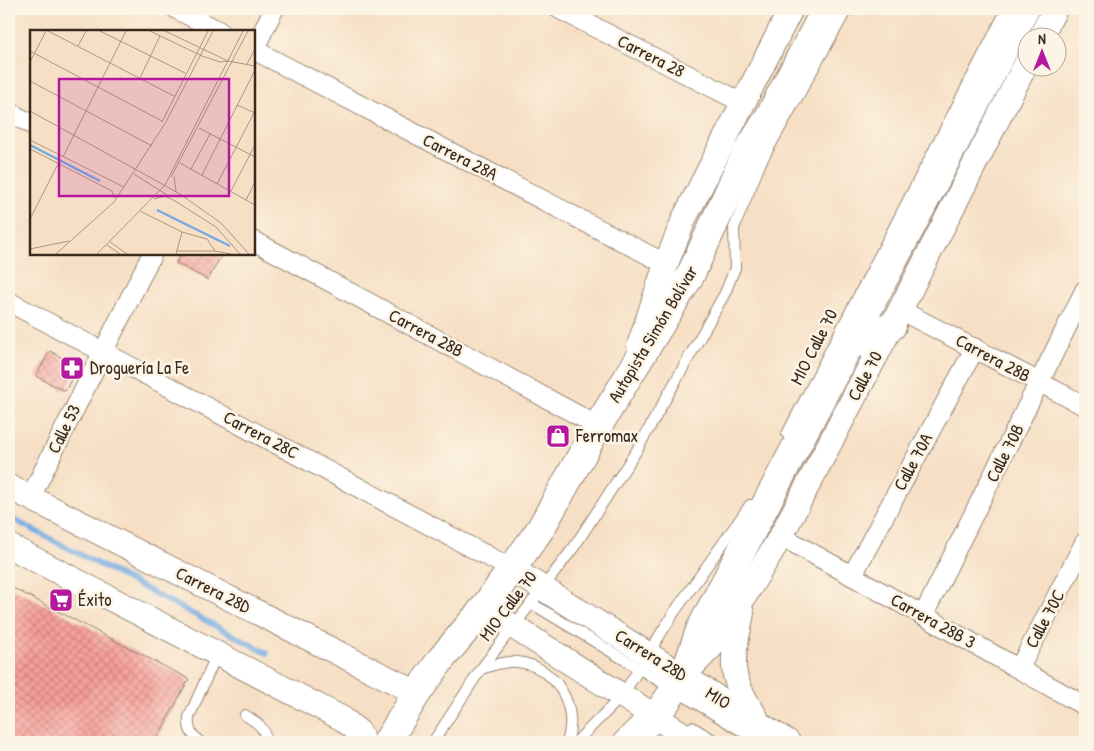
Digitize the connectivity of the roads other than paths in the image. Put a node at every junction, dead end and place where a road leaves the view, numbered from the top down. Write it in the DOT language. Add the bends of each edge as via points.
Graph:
graph roads {
  1 [pos="176,9"];
  2 [pos="274,9"];
  3 [pos="559,9"];
  4 [pos="790,9"];
  5 [pos="826,9"];
  6 [pos="848,9"];
  7 [pos="1007,9"];
  8 [pos="1025,9"];
  9 [pos="1055,9"];
  10 [pos="1045,28"];
  11 [pos="217,30"];
  12 [pos="255,47"];
  13 [pos="255,50"];
  14 [pos="1019,78"];
  15 [pos="743,103"];
  16 [pos="9,112"];
  17 [pos="30,123"];
  18 [pos="255,242"];
  19 [pos="152,255"];
  20 [pos="666,264"];
  21 [pos="1085,290"];
  22 [pos="9,302"];
  23 [pos="896,318"];
  24 [pos="850,346"];
  25 [pos="975,348"];
  26 [pos="103,352"];
  27 [pos="631,372"];
  28 [pos="1040,383"];
  29 [pos="1085,406"];
  30 [pos="598,426"];
  31 [pos="781,446"];
  32 [pos="9,487"];
  33 [pos="754,497"];
  34 [pos="30,498"];
  35 [pos="781,536"];
  36 [pos="1085,542"];
  37 [pos="9,546"];
  38 [pos="512,569"];
  39 [pos="852,576"];
  40 [pos="537,595"];
  41 [pos="745,598"];
  42 [pos="484,608"];
  43 [pos="923,616"];
  44 [pos="513,626"];
  45 [pos="217,654"];
  46 [pos="643,661"];
  47 [pos="1019,669"];
  48 [pos="481,670"];
  49 [pos="624,692"];
  50 [pos="417,693"];
  51 [pos="668,698"];
  52 [pos="1085,706"];
  53 [pos="246,716"];
  54 [pos="776,740"];
  55 [pos="200,742"];
  56 [pos="265,742"];
  57 [pos="363,742"];
  58 [pos="387,742"];
  59 [pos="433,742"];
  60 [pos="567,742"];
  61 [pos="576,742"];
  62 [pos="628,742"];
  63 [pos="695,742"];
  64 [pos="717,742"];
  1 -- 11 [label="street"];
  2 -- 12 [label="street"];
  3 -- 15 [label="street, Carrera 28"];
  4 -- 15 [label="street"];
  5 -- 27 [label="highway, Autopista Simón Bolívar" via="746,154 690,276"];
  6 -- 40 [label="lane, MIO Calle 70" via="761,162 734,228 735,268 725,293 665,396 638,450 574,547"];
  7 -- 31 [label="lane, MIO Calle 70"];
  8 -- 24 [label="highway"];
  9 -- 10 [label="street"];
  13 -- 20 [label="street, Carrera 28A"];
  14 -- 23 [label="street, Calle 70"];
  15 -- 20 [label="street" via="684,219"];
  16 -- 17 [label="street"];
  18 -- 30 [label="street, Carrera 28B"];
  19 -- 26 [label="street, Calle 53"];
  20 -- 27 [label="street"];
  21 -- 28 [label="street, Calle 70B"];
  22 -- 26 [label="street, Carrera 28C"];
  23 -- 24 [label="highway"];
  23 -- 25 [label="street, Carrera 28B"];
  23 -- 35 [label="street, Calle 70"];
  24 -- 51 [label="highway" via="700,630"];
  25 -- 28 [label="street, Carrera 28B"];
  25 -- 39 [label="street, Calle 70A"];
  26 -- 34 [label="street, Calle 53"];
  26 -- 38 [label="street, Carrera 28C"];
  27 -- 30 [label="highway, Autopista Simón Bolívar"];
  28 -- 29 [label="street, Carrera 28B"];
  28 -- 43 [label="street, Calle 70B"];
  30 -- 38 [label="highway, Autopista Simón Bolívar" via="540,528"];
  32 -- 34 [label="street, Carrera 28D"];
  33 -- 46 [label="lane"];
  34 -- 50 [label="street, Carrera 28D"];
  35 -- 39 [label="street, Carrera 28B 3"];
  35 -- 41 [label="street, Calle 70"];
  36 -- 47 [label="street, Calle 70C"];
  37 -- 45 [label="street"];
  38 -- 40 [label="street, Carrera 28D"];
  38 -- 42 [label="highway, Autopista Simón Bolívar"];
  39 -- 43 [label="street, Carrera 28B 3"];
  40 -- 44 [label="lane, MIO Calle 70"];
  40 -- 46 [label="street, Carrera 28D"];
  41 -- 51 [label="street, Calle 70" via="718,640"];
  41 -- 54 [label="street" via="732,668 740,693"];
  42 -- 44 [label="street, Carrera 28D"];
  42 -- 50 [label="highway, Autopista Simón Bolívar"];
  43 -- 47 [label="street, Carrera 28B 3"];
  44 -- 48 [label="lane, MIO Calle 70"];
  44 -- 49 [label="street, Carrera 28D"];
  45 -- 55 [label="lane" via="189,717 188,726"];
  45 -- 57 [label="street" via="343,719 360,732"];
  46 -- 49 [label="lane"];
  46 -- 51 [label="street, Carrera 28D"];
  47 -- 52 [label="street, Carrera 28B 3"];
  48 -- 59 [label="lane"];
  48 -- 60 [label="lane" via="499,663 519,662 537,668 553,679 564,694 570,712 571,732"];
  49 -- 51 [label="street, Carrera 28D"];
  49 -- 61 [label="lane"];
  50 -- 58 [label="highway, Autopista Simón Bolívar"];
  51 -- 54 [label="street, Carrera 28D"];
  51 -- 62 [label="highway"];
  51 -- 63 [label="street, Carrera 28D"];
  51 -- 64 [label="lane"];
  53 -- 56 [label="lane" via="260,725 266,736"];
}
